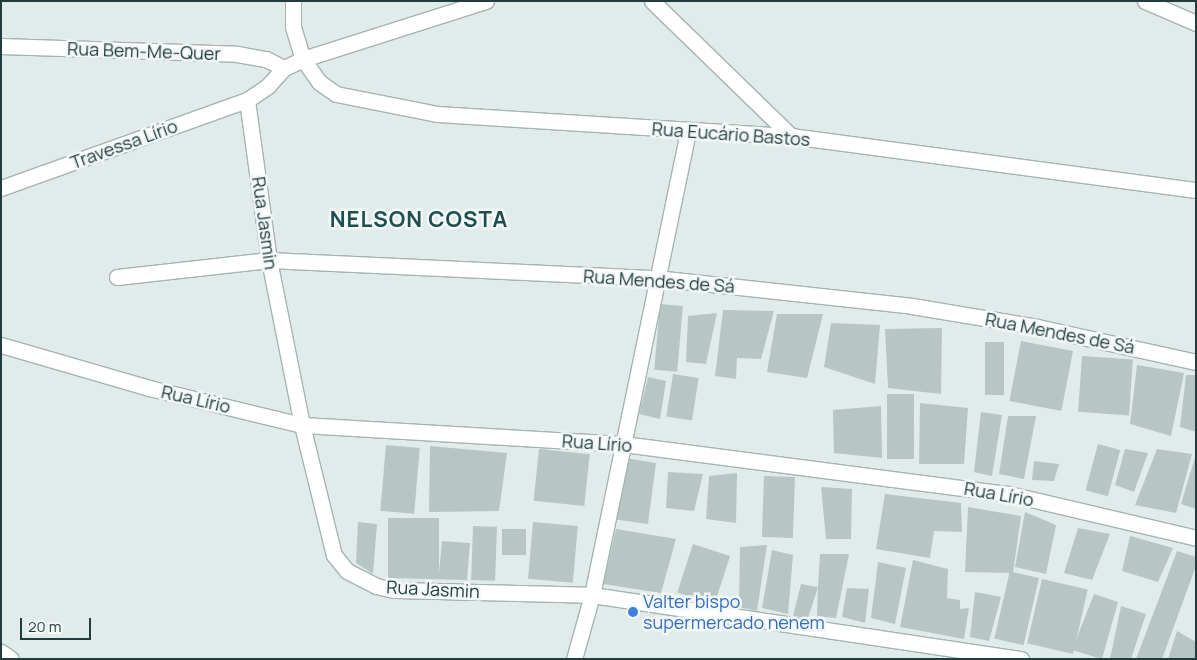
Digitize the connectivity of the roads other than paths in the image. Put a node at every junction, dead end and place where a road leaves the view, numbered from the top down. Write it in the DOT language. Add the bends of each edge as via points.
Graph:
graph roads {
  1 [pos="293,1"];
  2 [pos="486,1"];
  3 [pos="652,1"];
  4 [pos="1145,1"];
  5 [pos="1196,24"];
  6 [pos="1,46"];
  7 [pos="303,59"];
  8 [pos="284,68"];
  9 [pos="247,100"];
  10 [pos="688,130"];
  11 [pos="791,136"];
  12 [pos="1,188"];
  13 [pos="1196,190"];
  14 [pos="269,260"];
  15 [pos="117,277"];
  16 [pos="656,278"];
  17 [pos="1,345"];
  18 [pos="1196,362"];
  19 [pos="302,425"];
  20 [pos="624,444"];
  21 [pos="1196,538"];
  22 [pos="592,595"];
  23 [pos="1,652"];
  24 [pos="11,659"];
  25 [pos="574,659"];
  26 [pos="1021,659"];
  1 -- 7 [label="street" via="293,27"];
  2 -- 7 [label="street"];
  3 -- 11 [label="street"];
  4 -- 5 [label="street"];
  6 -- 8 [label="street, Rua Bem-Me-Quer" via="237,54 266,58"];
  7 -- 8 [label="street"];
  7 -- 10 [label="street, Rua Eucário Bastos" via="319,82 336,94 391,107 522,122"];
  8 -- 9 [label="street" via="268,86"];
  9 -- 12 [label="street, Travessa Lírio"];
  9 -- 14 [label="street, Rua Jasmin"];
  10 -- 11 [label="street, Rua Eucário Bastos"];
  10 -- 16 [label="street"];
  11 -- 13 [label="street, Rua Eucário Bastos"];
  14 -- 15 [label="street, Rua Mendes de Sá"];
  14 -- 16 [label="street, Rua Mendes de Sá"];
  14 -- 19 [label="street, Rua Jasmin"];
  16 -- 18 [label="street, Rua Mendes de Sá" via="912,306 1037,327"];
  16 -- 20 [label="street"];
  17 -- 19 [label="street, Rua Lírio" via="149,388"];
  19 -- 20 [label="street, Rua Lírio"];
  19 -- 22 [label="street, Rua Jasmin" via="334,555 347,570 360,578 394,590"];
  20 -- 21 [label="street, Rua Lírio" via="1009,494"];
  20 -- 22 [label="street"];
  22 -- 25 [label="street"];
  22 -- 26 [label="street, Rua Jasmin"];
  23 -- 24 [label="street"];
}
